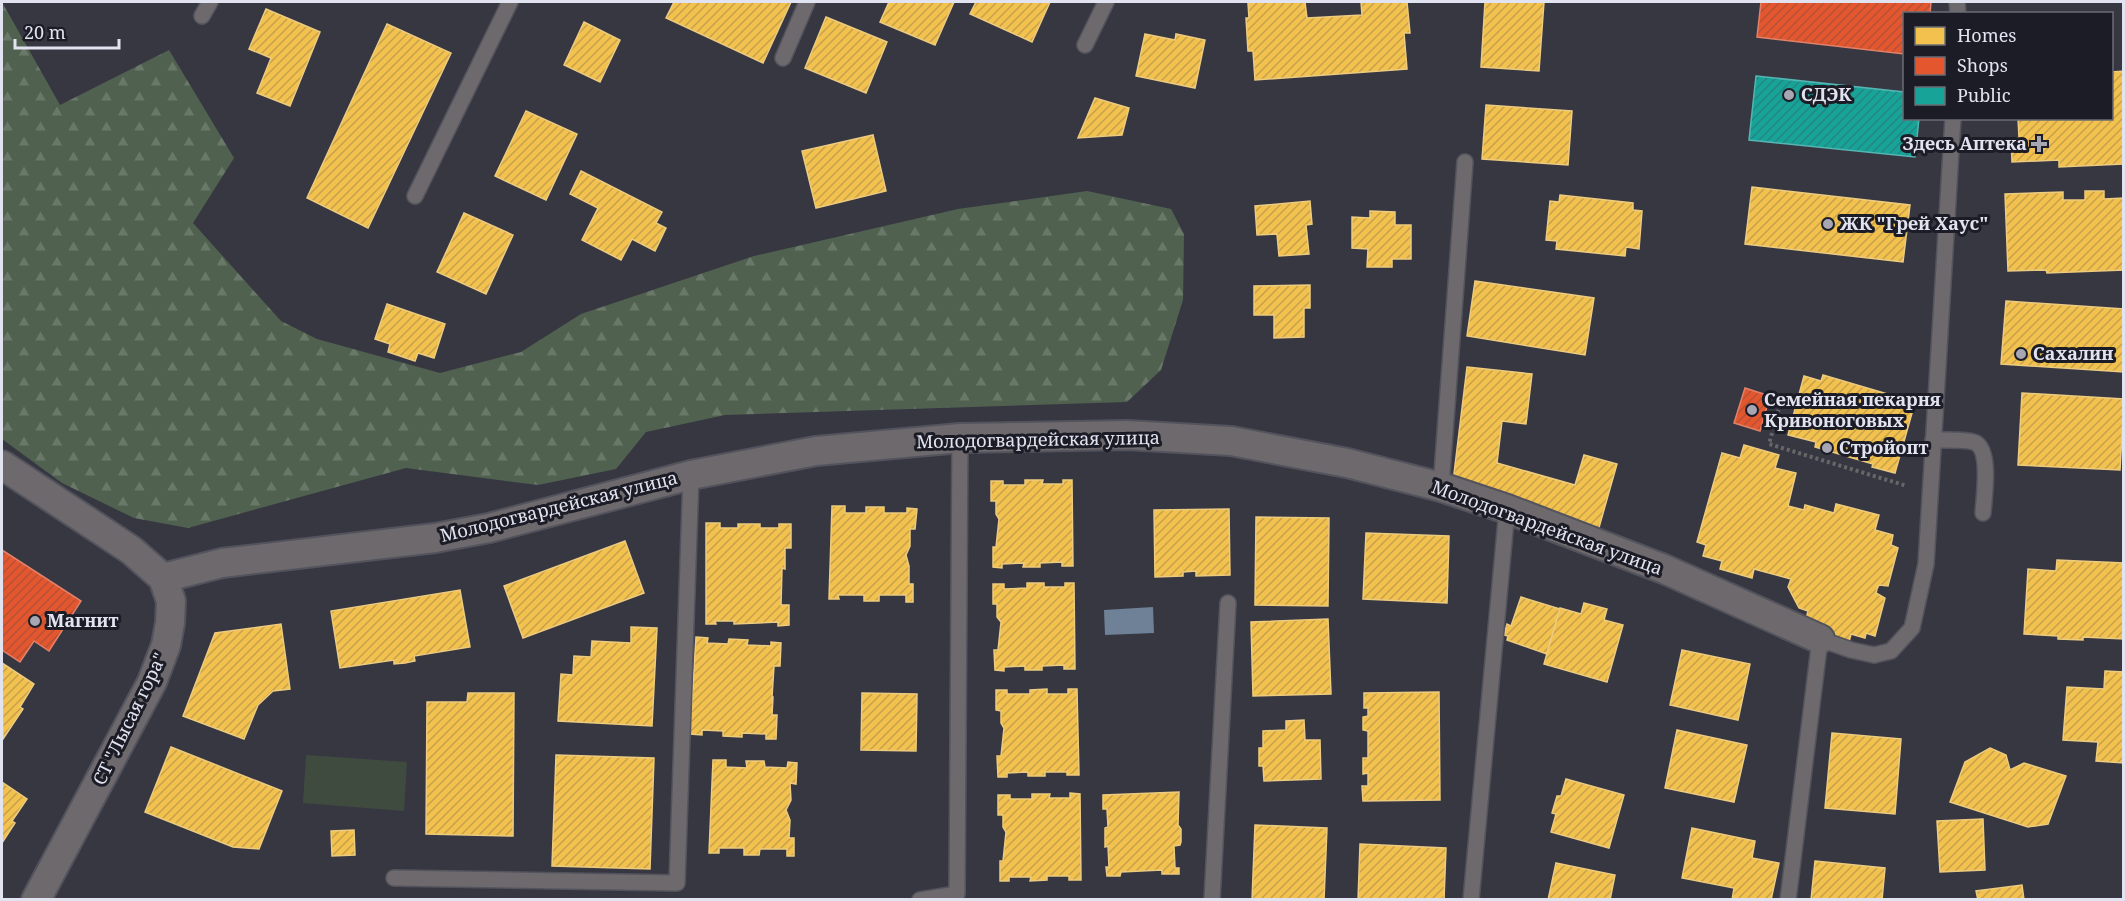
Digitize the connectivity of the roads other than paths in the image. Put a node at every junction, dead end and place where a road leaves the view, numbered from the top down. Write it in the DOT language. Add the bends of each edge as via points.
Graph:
graph roads {
  1 [pos="210,2"];
  2 [pos="510,2"];
  3 [pos="807,2"];
  4 [pos="1106,2"];
  5 [pos="202,16"];
  6 [pos="1085,45"];
  7 [pos="783,58"];
  8 [pos="1953,120"];
  9 [pos="1465,162"];
  10 [pos="415,195"];
  11 [pos="960,438"];
  12 [pos="1933,440"];
  13 [pos="2,465"];
  14 [pos="691,475"];
  15 [pos="1441,487"];
  16 [pos="1507,509"];
  17 [pos="1983,513"];
  18 [pos="163,578"];
  19 [pos="1228,603"];
  20 [pos="1820,639"];
  21 [pos="394,878"];
  22 [pos="36,900"];
  23 [pos="920,900"];
  24 [pos="1212,900"];
  25 [pos="1471,900"];
  26 [pos="1788,900"];
  1 -- 5 [label="lane"];
  2 -- 10 [label="lane"];
  3 -- 7 [label="lane"];
  4 -- 6 [label="lane"];
  8 -- 12 [label="lane"];
  9 -- 15 [label="lane"];
  11 -- 14 [label="street, Молодогвардейская улица" via="816,451"];
  11 -- 15 [label="street, Молодогвардейская улица" via="1126,435 1231,441 1347,463"];
  11 -- 23 [label="lane" via="957,894"];
  12 -- 17 [label="lane" via="1975,442 1983,450"];
  12 -- 20 [label="lane" via="1926,564 1912,628 1891,651 1874,655"];
  13 -- 18 [label="street" via="131,550"];
  14 -- 18 [label="street, Молодогвардейская улица" via="489,528 222,563"];
  14 -- 21 [label="lane" via="677,884"];
  15 -- 16 [label="street, Молодогвардейская улица"];
  16 -- 20 [label="street, Молодогвардейская улица" via="1664,569"];
  16 -- 25 [label="lane"];
  18 -- 22 [label="street, СТ \"Лысая гора\"" via="171,601 170,623 152,682"];
  19 -- 24 [label="lane"];
  20 -- 26 [label="lane"];
}
